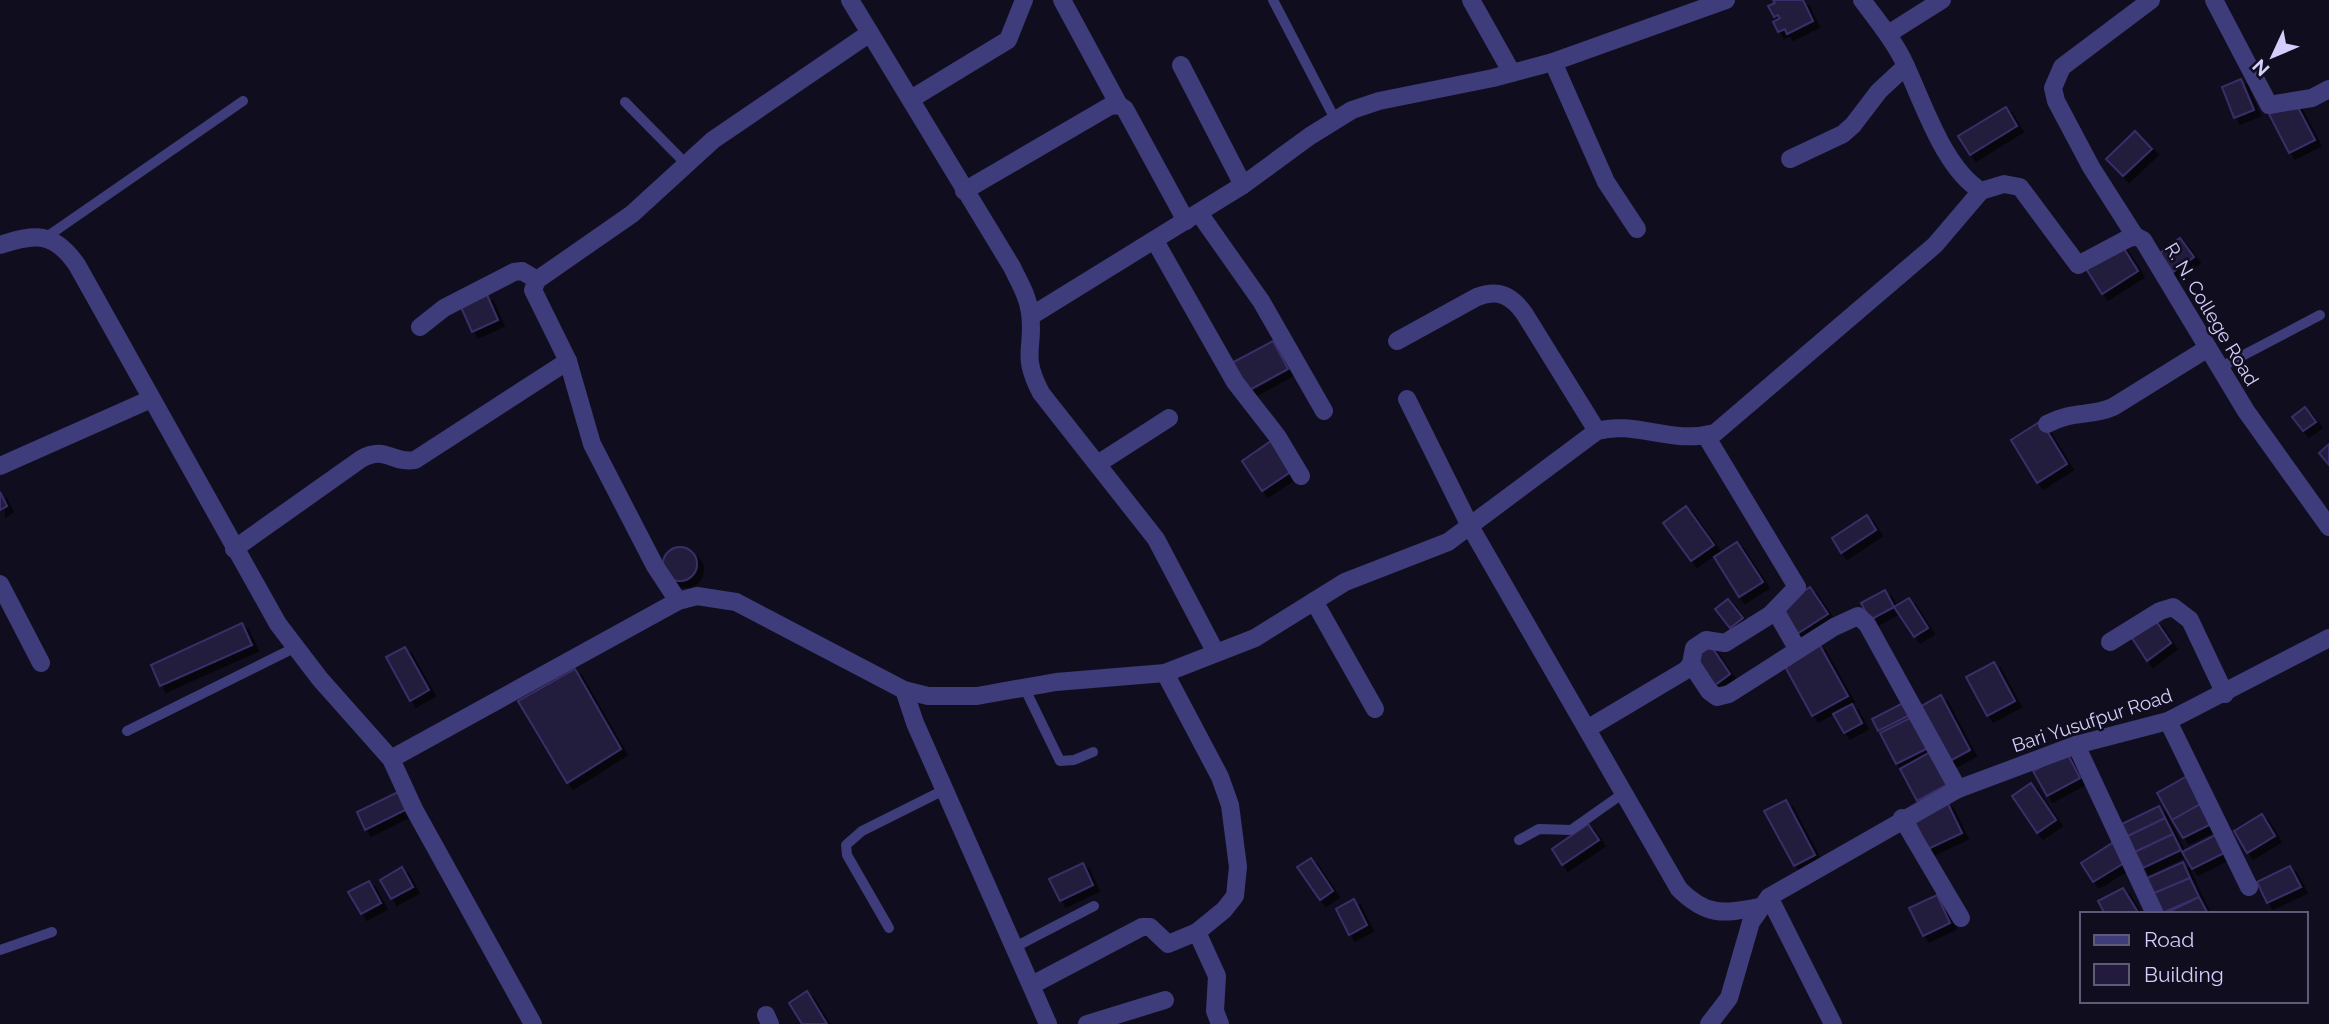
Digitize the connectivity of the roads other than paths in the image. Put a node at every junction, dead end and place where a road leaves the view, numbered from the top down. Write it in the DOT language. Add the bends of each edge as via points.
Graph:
graph roads {
  1 [pos="850,0"];
  2 [pos="1024,0"];
  3 [pos="1062,0"];
  4 [pos="1273,0"];
  5 [pos="1471,0"];
  6 [pos="1726,0"];
  7 [pos="1862,0"];
  8 [pos="1942,0"];
  9 [pos="2151,0"];
  10 [pos="2214,0"];
  11 [pos="870,33"];
  12 [pos="1888,34"];
  13 [pos="1553,62"];
  14 [pos="1181,65"];
  15 [pos="1906,66"];
  16 [pos="1511,73"];
  17 [pos="2329,89"];
  18 [pos="911,99"];
  19 [pos="243,101"];
  20 [pos="625,102"];
  21 [pos="1118,105"];
  22 [pos="1335,119"];
  23 [pos="1790,159"];
  24 [pos="686,164"];
  25 [pos="1243,185"];
  26 [pos="964,191"];
  27 [pos="1981,191"];
  28 [pos="1193,217"];
  29 [pos="1637,229"];
  30 [pos="2135,236"];
  31 [pos="45,237"];
  32 [pos="1156,241"];
  33 [pos="0,245"];
  34 [pos="537,280"];
  35 [pos="2320,315"];
  36 [pos="1031,316"];
  37 [pos="420,327"];
  38 [pos="1397,341"];
  39 [pos="2207,348"];
  40 [pos="568,361"];
  41 [pos="2220,368"];
  42 [pos="151,399"];
  43 [pos="1407,399"];
  44 [pos="1324,411"];
  45 [pos="1169,418"];
  46 [pos="2047,424"];
  47 [pos="1597,431"];
  48 [pos="1706,436"];
  49 [pos="1098,463"];
  50 [pos="0,466"];
  51 [pos="1301,476"];
  52 [pos="2329,527"];
  53 [pos="1471,528"];
  54 [pos="234,550"];
  55 [pos="1,588"];
  56 [pos="678,601"];
  57 [pos="1314,601"];
  58 [pos="1775,610"];
  59 [pos="2329,638"];
  60 [pos="2109,642"];
  61 [pos="294,648"];
  62 [pos="1798,650"];
  63 [pos="1216,653"];
  64 [pos="41,663"];
  65 [pos="1691,664"];
  66 [pos="1165,673"];
  67 [pos="1024,687"];
  68 [pos="904,690"];
  69 [pos="2225,694"];
  70 [pos="1376,709"];
  71 [pos="2168,720"];
  72 [pos="1587,729"];
  73 [pos="127,731"];
  74 [pos="2076,745"];
  75 [pos="1093,752"];
  76 [pos="391,759"];
  77 [pos="1958,789"];
  78 [pos="944,790"];
  79 [pos="1625,792"];
  80 [pos="1902,818"];
  81 [pos="1519,840"];
  82 [pos="2249,887"];
  83 [pos="1764,902"];
  84 [pos="1094,906"];
  85 [pos="2154,912"];
  86 [pos="1961,918"];
  87 [pos="889,928"];
  88 [pos="52,932"];
  89 [pos="1197,932"];
  90 [pos="1015,947"];
  91 [pos="0,950"];
  92 [pos="1032,985"];
  93 [pos="1166,1000"];
  94 [pos="533,1024"];
  95 [pos="1048,1024"];
  96 [pos="1087,1024"];
  97 [pos="1220,1024"];
  98 [pos="1709,1024"];
  99 [pos="1833,1024"];
  1 -- 11 [label="street"];
  2 -- 18 [label="street" via="1008,40"];
  3 -- 21 [label="street"];
  4 -- 22 [label="lane"];
  5 -- 16 [label="street"];
  6 -- 13 [label="street"];
  7 -- 12 [label="street"];
  8 -- 12 [label="street"];
  9 -- 30 [label="street, R. N. College Road" via="2063,67 2053,88 2091,167"];
  10 -- 17 [label="street" via="2269,105 2312,98"];
  11 -- 18 [label="street"];
  11 -- 24 [label="street" via="713,140"];
  12 -- 15 [label="street"];
  13 -- 16 [label="street"];
  13 -- 29 [label="street" via="1606,182"];
  14 -- 25 [label="street"];
  15 -- 23 [label="street" via="1853,125 1831,141"];
  15 -- 27 [label="street" via="1952,161"];
  16 -- 22 [label="street" via="1379,101"];
  18 -- 26 [label="street"];
  19 -- 31 [label="lane"];
  20 -- 24 [label="lane"];
  21 -- 26 [label="street"];
  21 -- 28 [label="street" via="1125,109"];
  22 -- 25 [label="street"];
  24 -- 34 [label="street" via="632,214"];
  25 -- 28 [label="street"];
  26 -- 36 [label="street" via="1012,267"];
  27 -- 30 [label="street" via="2004,184 2020,187 2078,265"];
  27 -- 48 [label="street" via="1935,245 1731,422"];
  28 -- 32 [label="street"];
  28 -- 44 [label="street" via="1261,300"];
  30 -- 39 [label="street, R. N. College Road" via="2143,240"];
  31 -- 33 [label="street"];
  31 -- 42 [label="street" via="64,246 77,265"];
  32 -- 36 [label="street"];
  32 -- 51 [label="street" via="1236,382 1278,436"];
  34 -- 37 [label="street" via="522,271 514,272 444,308"];
  34 -- 40 [label="street" via="536,299"];
  35 -- 41 [label="lane"];
  36 -- 49 [label="street" via="1027,353 1031,373 1055,412"];
  38 -- 47 [label="street" via="1477,297 1490,292 1505,294 1524,313"];
  39 -- 41 [label="street, R. N. College Road"];
  39 -- 46 [label="street" via="2113,407 2068,414"];
  40 -- 54 [label="street" via="415,460 378,452 361,459"];
  40 -- 56 [label="street" via="593,444"];
  41 -- 52 [label="street, R. N. College Road" via="2286,471"];
  42 -- 50 [label="street"];
  42 -- 54 [label="street"];
  43 -- 53 [label="street"];
  45 -- 49 [label="street"];
  47 -- 48 [label="street" via="1610,427 1678,438"];
  47 -- 53 [label="street"];
  48 -- 58 [label="street" via="1797,587"];
  49 -- 63 [label="street" via="1156,539"];
  53 -- 57 [label="street" via="1431,550 1345,582"];
  53 -- 72 [label="street"];
  54 -- 61 [label="street"];
  55 -- 64 [label="street"];
  56 -- 68 [label="street" via="697,596 736,602"];
  56 -- 76 [label="street"];
  57 -- 63 [label="street" via="1255,638"];
  57 -- 70 [label="street"];
  58 -- 62 [label="street"];
  58 -- 65 [label="street" via="1725,643 1706,640 1694,648"];
  59 -- 69 [label="street, Bari Yusufpur Road"];
  60 -- 69 [label="street" via="2160,611 2173,607 2182,611"];
  61 -- 73 [label="lane"];
  61 -- 76 [label="street"];
  62 -- 65 [label="street" via="1717,697"];
  62 -- 77 [label="street" via="1858,616 1867,624"];
  63 -- 66 [label="street"];
  65 -- 72 [label="street"];
  66 -- 67 [label="street"];
  66 -- 89 [label="street" via="1220,777 1233,826 1238,867 1235,896"];
  67 -- 68 [label="street" via="950,698"];
  67 -- 75 [label="lane" via="1060,761"];
  68 -- 78 [label="street"];
  69 -- 71 [label="street, Bari Yusufpur Road"];
  71 -- 74 [label="street, Bari Yusufpur Road"];
  71 -- 82 [label="street"];
  72 -- 79 [label="street"];
  74 -- 77 [label="street, Bari Yusufpur Road"];
  74 -- 85 [label="street"];
  76 -- 94 [label="street"];
  77 -- 80 [label="street, Bari Yusufpur Road"];
  78 -- 87 [label="lane" via="862,831 846,845 847,855"];
  78 -- 90 [label="street"];
  79 -- 81 [label="lane" via="1571,830 1539,829"];
  79 -- 83 [label="street" via="1679,888 1696,906 1714,912"];
  80 -- 83 [label="street, Bari Yusufpur Road"];
  80 -- 86 [label="street"];
  83 -- 98 [label="street" via="1751,922 1729,998"];
  83 -- 99 [label="street"];
  84 -- 90 [label="lane"];
  88 -- 91 [label="lane"];
  89 -- 92 [label="street" via="1168,944 1150,927 1142,927"];
  89 -- 97 [label="street" via="1217,976 1215,1011"];
  90 -- 92 [label="street"];
  92 -- 95 [label="street"];
  93 -- 96 [label="street"];
}
